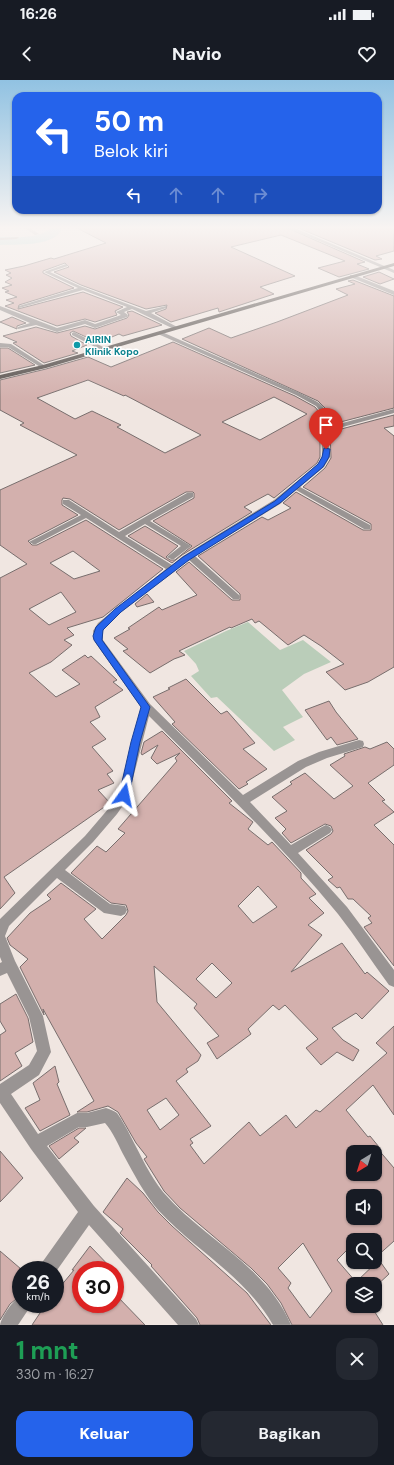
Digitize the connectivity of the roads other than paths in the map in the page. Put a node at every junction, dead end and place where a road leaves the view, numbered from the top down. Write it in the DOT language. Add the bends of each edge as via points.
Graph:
graph roads {
  1 [pos="74,285"];
  2 [pos="321,285"];
  3 [pos="374,285"];
  4 [pos="82,289"];
  5 [pos="394,293"];
  6 [pos="21,307"];
  7 [pos="132,307"];
  8 [pos="164,307"];
  9 [pos="0,308"];
  10 [pos="146,313"];
  11 [pos="35,323"];
  12 [pos="20,328"];
  13 [pos="176,328"];
  14 [pos="160,333"];
  15 [pos="74,334"];
  16 [pos="0,345"];
  17 [pos="103,349"];
  18 [pos="44,366"];
  19 [pos="0,377"];
  20 [pos="394,411"];
  21 [pos="325,430"];
  22 [pos="295,487"];
  23 [pos="190,495"];
  24 [pos="66,502"];
  25 [pos="86,515"];
  26 [pos="145,521"];
  27 [pos="367,528"];
  28 [pos="120,535"];
  29 [pos="33,542"];
  30 [pos="190,556"];
  31 [pos="171,557"];
  32 [pos="172,569"];
  33 [pos="236,597"];
  34 [pos="146,707"];
  35 [pos="359,744"];
  36 [pos="242,801"];
  37 [pos="326,830"];
  38 [pos="290,852"];
  39 [pos="57,871"];
  40 [pos="121,910"];
  41 [pos="0,932"];
  42 [pos="0,940"];
  43 [pos="4,967"];
  44 [pos="394,981"];
  45 [pos="0,1093"];
  46 [pos="36,1144"];
  47 [pos="88,1212"];
  48 [pos="53,1261"];
  49 [pos="17,1313"];
  50 [pos="8,1325"];
  51 [pos="190,1325"];
  52 [pos="282,1325"];
  1 -- 4 [label="street"];
  2 -- 13 [label="main road"];
  3 -- 5 [label="street"];
  4 -- 6 [label="street"];
  4 -- 7 [label="street"];
  7 -- 10 [label="street"];
  7 -- 11 [label="street" via="118,312 125,316 95,326 85,322 54,330"];
  8 -- 10 [label="street"];
  9 -- 11 [label="street"];
  10 -- 13 [label="street"];
  11 -- 12 [label="street"];
  13 -- 14 [label="main road"];
  14 -- 17 [label="main road"];
  14 -- 21 [label="street" via="313,402 324,412"];
  15 -- 17 [label="street"];
  16 -- 18 [label="street" via="8,346"];
  17 -- 18 [label="main road"];
  18 -- 19 [label="main road"];
  20 -- 21 [label="street"];
  21 -- 22 [label="street" via="324,461"];
  22 -- 27 [label="street"];
  22 -- 30 [label="street" via="262,512"];
  23 -- 26 [label="street"];
  24 -- 25 [label="street"];
  25 -- 28 [label="street"];
  25 -- 29 [label="street"];
  26 -- 28 [label="street"];
  26 -- 31 [label="street" via="187,546"];
  28 -- 32 [label="street"];
  30 -- 32 [label="street"];
  30 -- 33 [label="street"];
  32 -- 34 [label="street" via="112,615 98,631 98,640"];
  34 -- 36 [label="street"];
  34 -- 39 [label="street" via="124,795 89,839"];
  35 -- 36 [label="street" via="302,764"];
  36 -- 38 [label="street"];
  37 -- 38 [label="street"];
  38 -- 44 [label="street" via="343,912"];
  39 -- 40 [label="street" via="108,909"];
  39 -- 41 [label="street" via="5,922"];
  42 -- 43 [label="street"];
  43 -- 45 [label="street" via="36,1016 44,1052 34,1070"];
  45 -- 46 [label="street"];
  46 -- 47 [label="street"];
  46 -- 52 [label="street" via="77,1120 106,1115 111,1118 145,1178 164,1205 265,1296"];
  47 -- 48 [label="street"];
  47 -- 51 [label="street"];
  49 -- 50 [label="street"];
}
